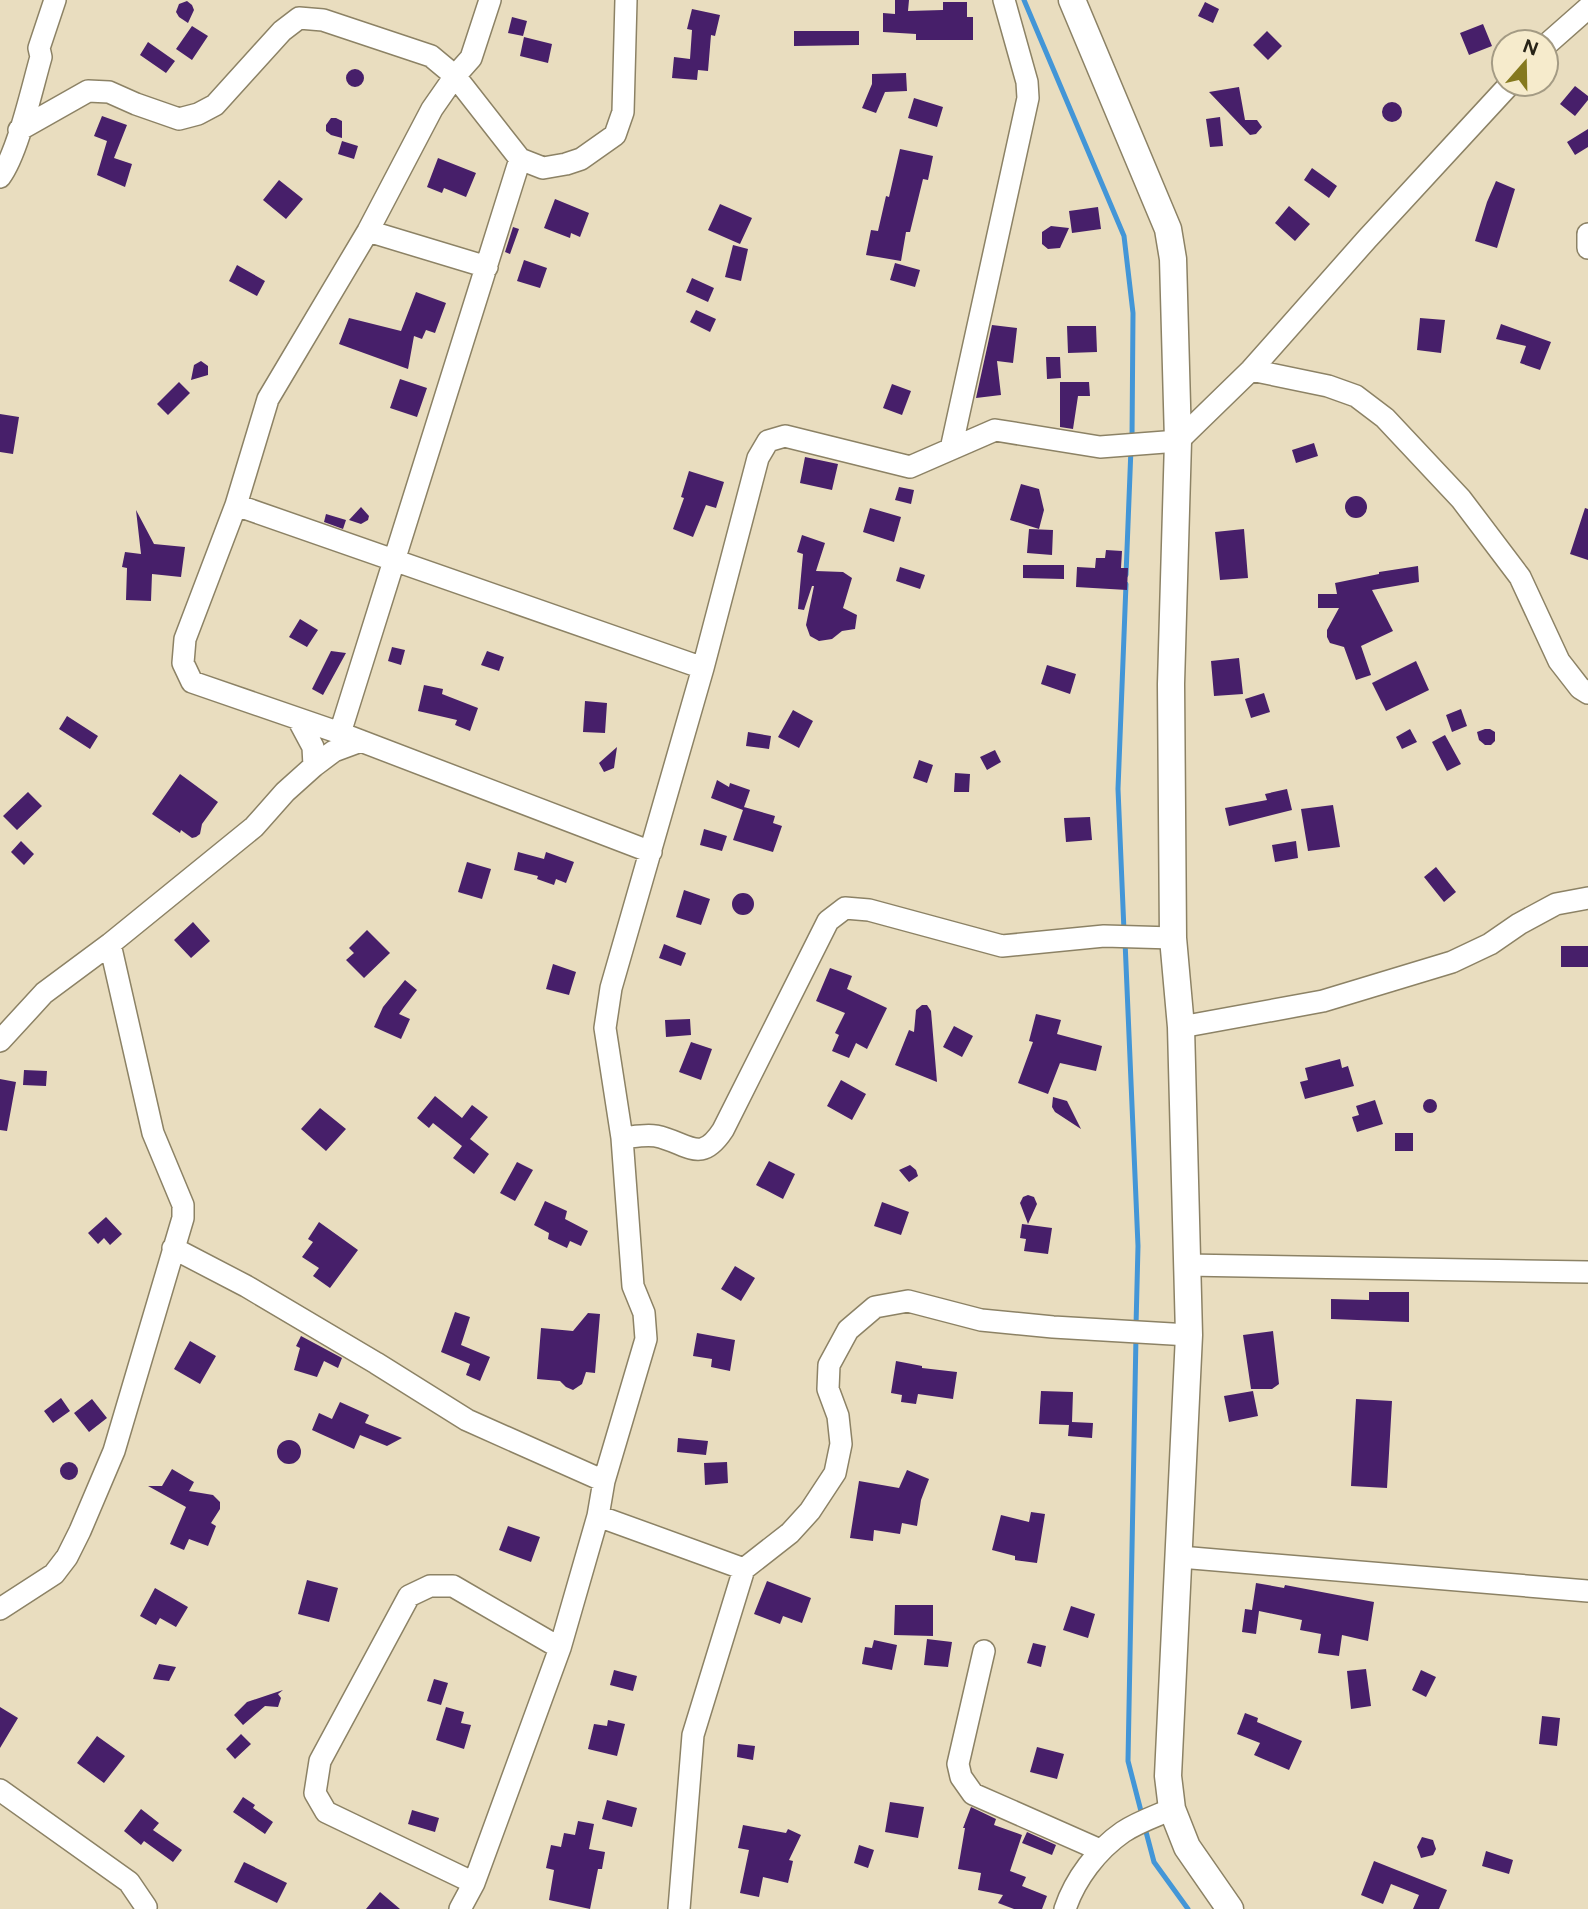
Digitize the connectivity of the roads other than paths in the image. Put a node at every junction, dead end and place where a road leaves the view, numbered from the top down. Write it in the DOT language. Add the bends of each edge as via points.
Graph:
graph roads {
  1 [pos="55,0"];
  2 [pos="490,0"];
  3 [pos="626,0"];
  4 [pos="1004,0"];
  5 [pos="1072,0"];
  6 [pos="1588,8"];
  7 [pos="1560,33"];
  8 [pos="455,76"];
  9 [pos="1497,98"];
  10 [pos="19,130"];
  11 [pos="520,159"];
  12 [pos="0,177"];
  13 [pos="368,231"];
  14 [pos="1588,234"];
  15 [pos="1588,248"];
  16 [pos="487,267"];
  17 [pos="1251,370"];
  18 [pos="1178,442"];
  19 [pos="951,449"];
  20 [pos="236,505"];
  21 [pos="395,562"];
  22 [pos="703,668"];
  23 [pos="1588,693"];
  24 [pos="298,719"];
  25 [pos="340,733"];
  26 [pos="361,741"];
  27 [pos="314,766"];
  28 [pos="651,852"];
  29 [pos="1588,898"];
  30 [pos="1174,938"];
  31 [pos="110,944"];
  32 [pos="1181,1027"];
  33 [pos="0,1041"];
  34 [pos="622,1138"];
  35 [pos="173,1248"];
  36 [pos="1186,1265"];
  37 [pos="1588,1272"];
  38 [pos="1189,1335"];
  39 [pos="604,1481"];
  40 [pos="598,1516"];
  41 [pos="1180,1557"];
  42 [pos="744,1569"];
  43 [pos="1588,1591"];
  44 [pos="0,1609"];
  45 [pos="560,1648"];
  46 [pos="984,1651"];
  47 [pos="0,1790"];
  48 [pos="1172,1809"];
  49 [pos="1100,1850"];
  50 [pos="474,1883"];
  51 [pos="145,1909"];
  52 [pos="460,1909"];
  53 [pos="679,1909"];
  54 [pos="1065,1909"];
  55 [pos="1230,1909"];
  1 -- 10 [label="street"];
  2 -- 8 [label="street" via="471,58"];
  3 -- 11 [label="street" via="623,111 615,135 566,164 543,168"];
  4 -- 19 [label="street" via="1028,98"];
  5 -- 18 [label="street" via="1171,244"];
  6 -- 7 [label="street"];
  8 -- 10 [label="street" via="431,56 323,20 299,18 215,105 198,114 179,119 109,92 88,92"];
  8 -- 11 [label="street"];
  8 -- 13 [label="street" via="432,109"];
  9 -- 17 [label="street"];
  10 -- 12 [label="street"];
  11 -- 16 [label="street"];
  13 -- 16 [label="street"];
  13 -- 20 [label="street" via="268,399"];
  14 -- 15 [label="street"];
  16 -- 21 [label="street"];
  17 -- 18 [label="street"];
  17 -- 23 [label="street" via="1356,396 1385,418 1461,499 1520,577 1559,661"];
  18 -- 19 [label="street" via="1100,447 995,430"];
  18 -- 30 [label="street" via="1171,684"];
  19 -- 22 [label="street" via="910,467 785,436 768,441 758,458"];
  20 -- 21 [label="street"];
  20 -- 24 [label="street" via="185,639 183,663 192,682"];
  21 -- 22 [label="street"];
  21 -- 25 [label="street"];
  22 -- 28 [label="street"];
  24 -- 25 [label="street"];
  24 -- 27 [label="street" via="313,747"];
  25 -- 26 [label="street"];
  26 -- 27 [label="street" via="334,751"];
  26 -- 28 [label="street"];
  27 -- 31 [label="street" via="254,827"];
  28 -- 34 [label="street" via="611,988 606,1028"];
  29 -- 32 [label="street" via="1556,904 1452,962 1323,1001"];
  30 -- 32 [label="street"];
  30 -- 34 [label="street" via="1104,936 1002,946 869,910 845,908 828,921 712,1146 701,1151 653,1136"];
  31 -- 33 [label="street" via="44,993"];
  31 -- 35 [label="street" via="153,1133 183,1205"];
  32 -- 36 [label="street"];
  34 -- 39 [label="street" via="633,1286 644,1313 646,1339"];
  35 -- 39 [label="street" via="246,1286 467,1420"];
  35 -- 44 [label="street" via="114,1451 80,1531 54,1574"];
  36 -- 37 [label="street"];
  36 -- 38 [label="street"];
  38 -- 41 [label="street"];
  38 -- 42 [label="street" via="981,1320 908,1301 875,1307 848,1330 829,1365 828,1389 838,1416 841,1444 835,1473 790,1533"];
  39 -- 40 [label="street"];
  40 -- 42 [label="street"];
  40 -- 45 [label="street"];
  41 -- 43 [label="street"];
  41 -- 48 [label="street" via="1168,1776"];
  42 -- 53 [label="street" via="693,1735"];
  45 -- 50 [label="street"];
  45 -- 50 [label="street" via="453,1586 430,1586 409,1596 320,1760 315,1793 326,1812"];
  46 -- 49 [label="street" via="958,1764 961,1777 973,1794"];
  47 -- 51 [label="street" via="129,1882"];
  48 -- 49 [label="street" via="1124,1831"];
  48 -- 55 [label="street" via="1187,1847"];
  49 -- 54 [label="street" via="1071,1892"];
  50 -- 52 [label="street"];
}
